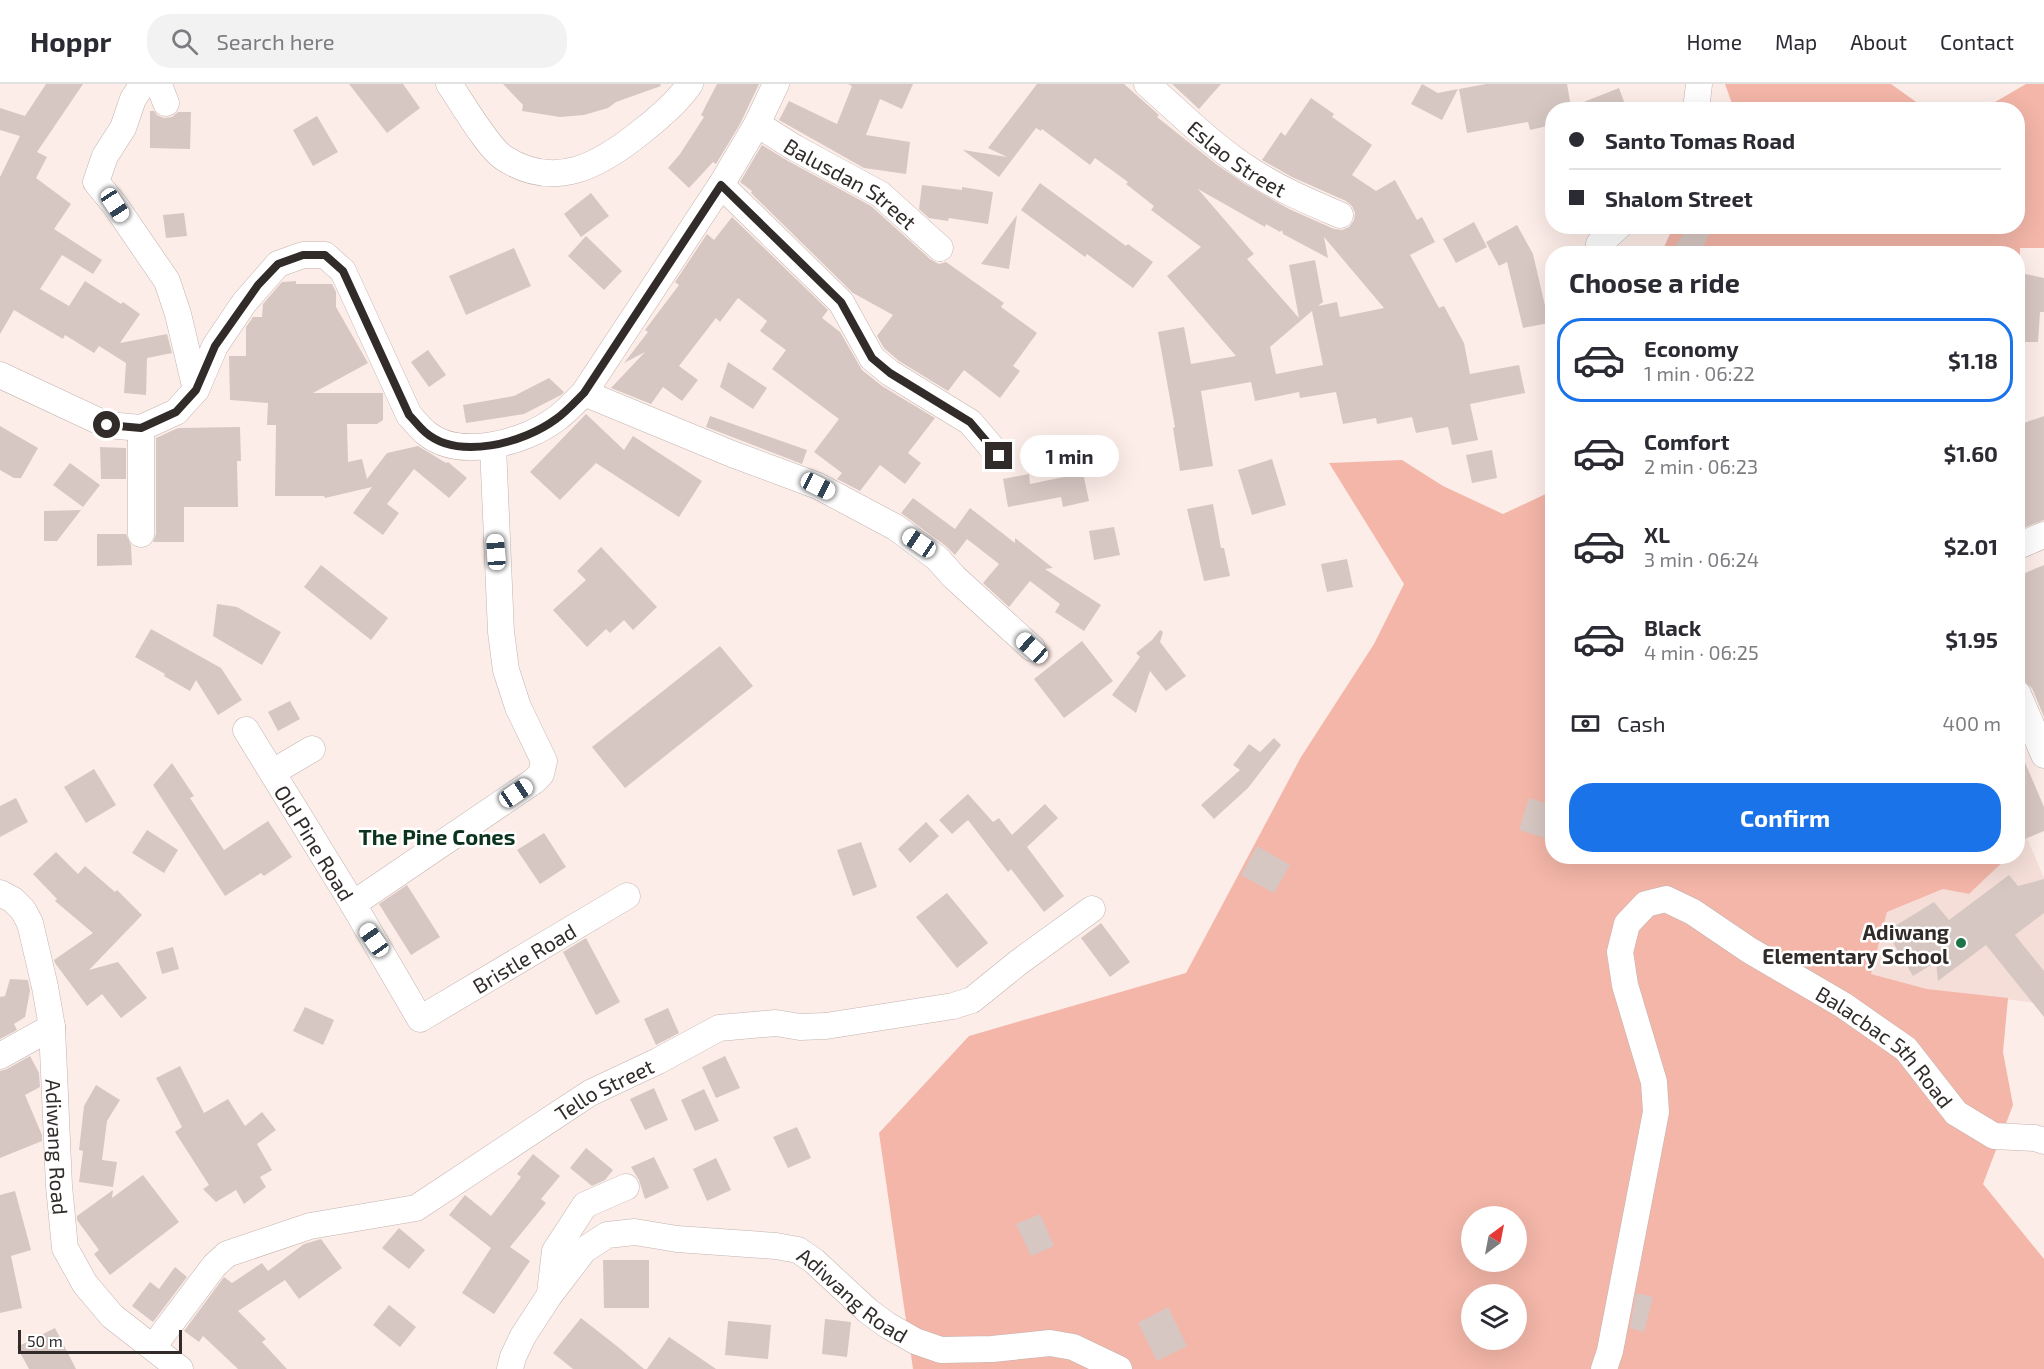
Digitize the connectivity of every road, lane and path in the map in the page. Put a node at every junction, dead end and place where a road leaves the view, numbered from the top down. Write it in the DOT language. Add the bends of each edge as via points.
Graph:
graph roads {
  1 [pos="143,84"];
  2 [pos="449,84"];
  3 [pos="690,84"];
  4 [pos="776,84"];
  5 [pos="1147,84"];
  6 [pos="1699,84"];
  7 [pos="1697,102"];
  8 [pos="757,124"];
  9 [pos="721,185"];
  10 [pos="1340,215"];
  11 [pos="1610,234"];
  12 [pos="1599,244"];
  13 [pos="940,248"];
  14 [pos="0,375"];
  15 [pos="196,390"];
  16 [pos="584,393"];
  17 [pos="141,428"];
  18 [pos="493,446"];
  19 [pos="999,456"];
  20 [pos="141,534"];
  21 [pos="2044,535"];
  22 [pos="2025,543"];
  23 [pos="1032,648"];
  24 [pos="2025,710"];
  25 [pos="246,730"];
  26 [pos="312,749"];
  27 [pos="2044,755"];
  28 [pos="273,772"];
  29 [pos="0,893"];
  30 [pos="627,896"];
  31 [pos="352,904"];
  32 [pos="1092,909"];
  33 [pos="420,1019"];
  34 [pos="52,1027"];
  35 [pos="0,1056"];
  36 [pos="2044,1141"];
  37 [pos="626,1187"];
  38 [pos="549,1296"];
  39 [pos="153,1347"];
  40 [pos="180,1369"];
  41 [pos="510,1369"];
  42 [pos="1119,1369"];
  43 [pos="1604,1369"];
  1 -- 15 [label="street" via="105,156 96,182 167,281"];
  2 -- 3 [label="street" via="502,157 532,172 564,173 614,154 662,116"];
  4 -- 8 [label="street"];
  5 -- 10 [label="street, Eslao Street" via="1252,171"];
  6 -- 7 [label="street"];
  8 -- 9 [label="street"];
  8 -- 13 [label="street, Balusdan Street" via="880,194"];
  9 -- 16 [label="street"];
  9 -- 19 [label="street" via="841,302 872,358 970,422"];
  11 -- 12 [label="street"];
  14 -- 17 [label="street" via="107,425"];
  15 -- 17 [label="street" via="176,412"];
  15 -- 18 [label="street" via="215,346 271,271 278,264 303,255 325,255 343,271 409,415 426,433 447,444"];
  16 -- 18 [label="street" via="556,420"];
  16 -- 23 [label="street" via="818,486 895,527 937,558"];
  17 -- 20 [label="street"];
  18 -- 31 [label="street" via="506,670 518,708 544,761 541,774"];
  21 -- 22 [label="street"];
  24 -- 27 [label="street"];
  25 -- 28 [label="street, Old Pine Road"];
  26 -- 28 [label="street"];
  28 -- 31 [label="street, Old Pine Road"];
  29 -- 34 [label="street, Adiwang Road" via="13,900 30,923"];
  30 -- 33 [label="street, Bristle Road"];
  31 -- 33 [label="street, Old Pine Road"];
  32 -- 39 [label="street, Tello Street" via="972,1000 826,1026 776,1023 719,1028 590,1093 416,1208 310,1226 227,1254"];
  34 -- 35 [label="street"];
  34 -- 39 [label="street, Adiwang Road" via="65,1248 85,1284 112,1316"];
  36 -- 43 [label="street, Balacbac 5th Road" via="1994,1136 1956,1113 1906,1049 1843,1005 1693,912 1666,899 1646,904 1627,924 1620,952 1625,985 1654,1082 1656,1112"];
  37 -- 38 [label="street" via="585,1204 555,1251"];
  38 -- 41 [label="street, Adiwang Road" via="523,1336"];
  38 -- 42 [label="street, Adiwang Road" via="584,1250 606,1235 635,1232 776,1246 798,1250 868,1311 915,1341 941,1350 1050,1343 1073,1347"];
  39 -- 40 [label="street, Adiwang Road"];
}
